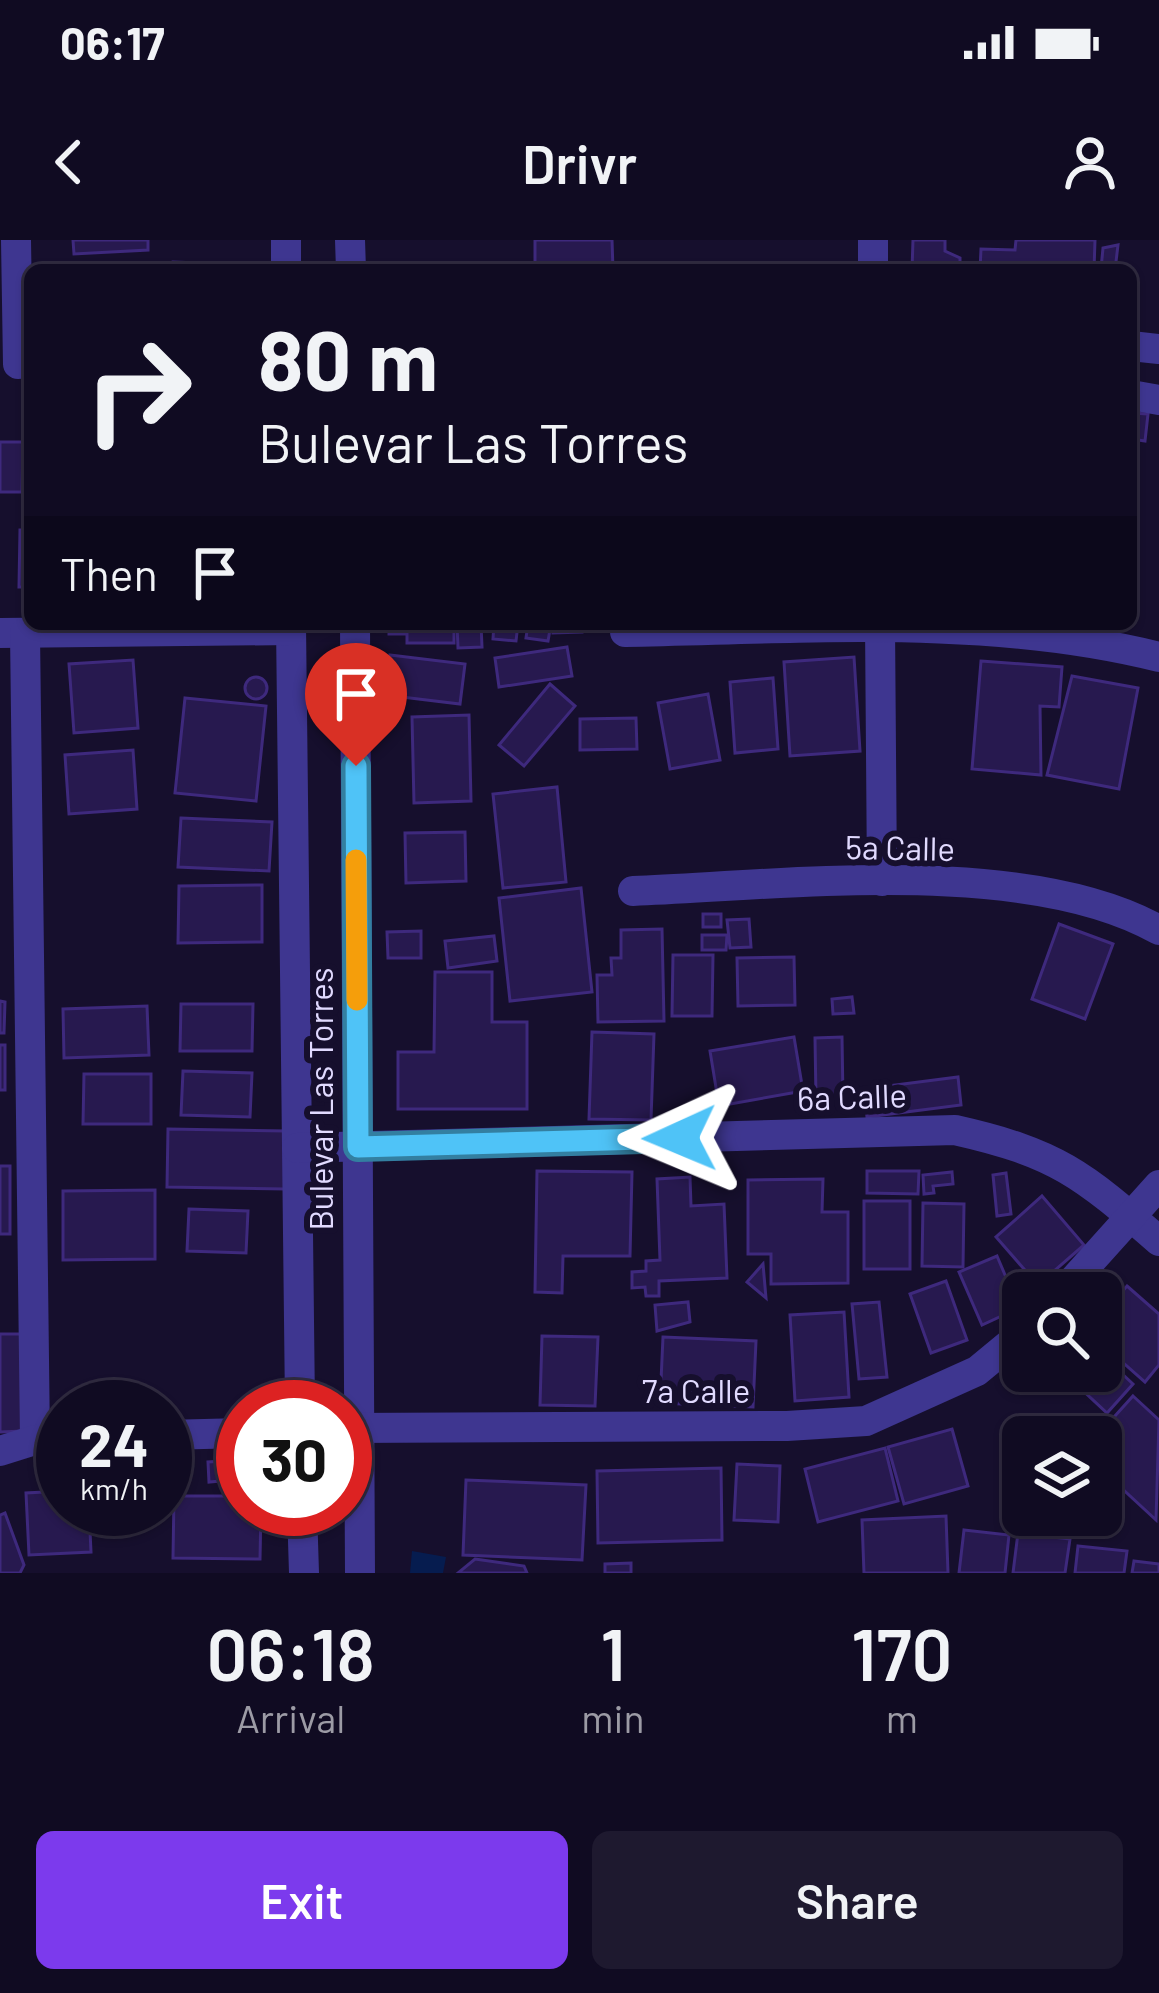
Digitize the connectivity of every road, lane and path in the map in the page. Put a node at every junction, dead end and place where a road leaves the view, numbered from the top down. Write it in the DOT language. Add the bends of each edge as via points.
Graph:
graph roads {
  1 [pos="16,240"];
  2 [pos="16,364"];
  3 [pos="152,630"];
  4 [pos="291,630"];
  5 [pos="355,630"];
  6 [pos="710,630"];
  7 [pos="880,630"];
  8 [pos="938,630"];
  9 [pos="625,632"];
  10 [pos="13,633"];
  11 [pos="1159,657"];
  12 [pos="882,881"];
  13 [pos="633,891"];
  14 [pos="1159,930"];
  15 [pos="358,1147"];
  16 [pos="297,1148"];
  17 [pos="1159,1184"];
  18 [pos="1131,1217"];
  19 [pos="1159,1241"];
  20 [pos="1081,1272"];
  21 [pos="1002,1350"];
  22 [pos="46,1380"];
  23 [pos="300,1380"];
  24 [pos="353,1380"];
  25 [pos="372,1428"];
  26 [pos="36,1442"];
  27 [pos="0,1451"];
  28 [pos="303,1536"];
  29 [pos="358,1536"];
  30 [pos="304,1573"];
  31 [pos="360,1573"];
  1 -- 2 [label="street"];
  3 -- 10 [label="street"];
  4 -- 16 [label="street, Bulevar Las Torres"];
  5 -- 15 [label="street, Bulevar Las Torres"];
  6 -- 9 [label="street"];
  7 -- 12 [label="street"];
  8 -- 11 [label="street" via="1054,638"];
  10 -- 22 [label="street"];
  12 -- 13 [label="street, 5a Calle"];
  12 -- 14 [label="street, 5a Calle" via="1056,896"];
  15 -- 16 [label="street, 6a Calle"];
  15 -- 18 [label="street, 6a Calle" via="956,1130 1028,1146 1085,1177"];
  15 -- 24 [label="street, Bulevar Las Torres"];
  16 -- 23 [label="street, Bulevar Las Torres"];
  17 -- 18 [label="street"];
  18 -- 19 [label="street, 6a Calle"];
  18 -- 20 [label="street"];
  21 -- 25 [label="street, 7a Calle" via="977,1371 866,1420"];
  26 -- 27 [label="street"];
  28 -- 30 [label="street"];
  29 -- 31 [label="street, Bulevar Las Torres"];
}
